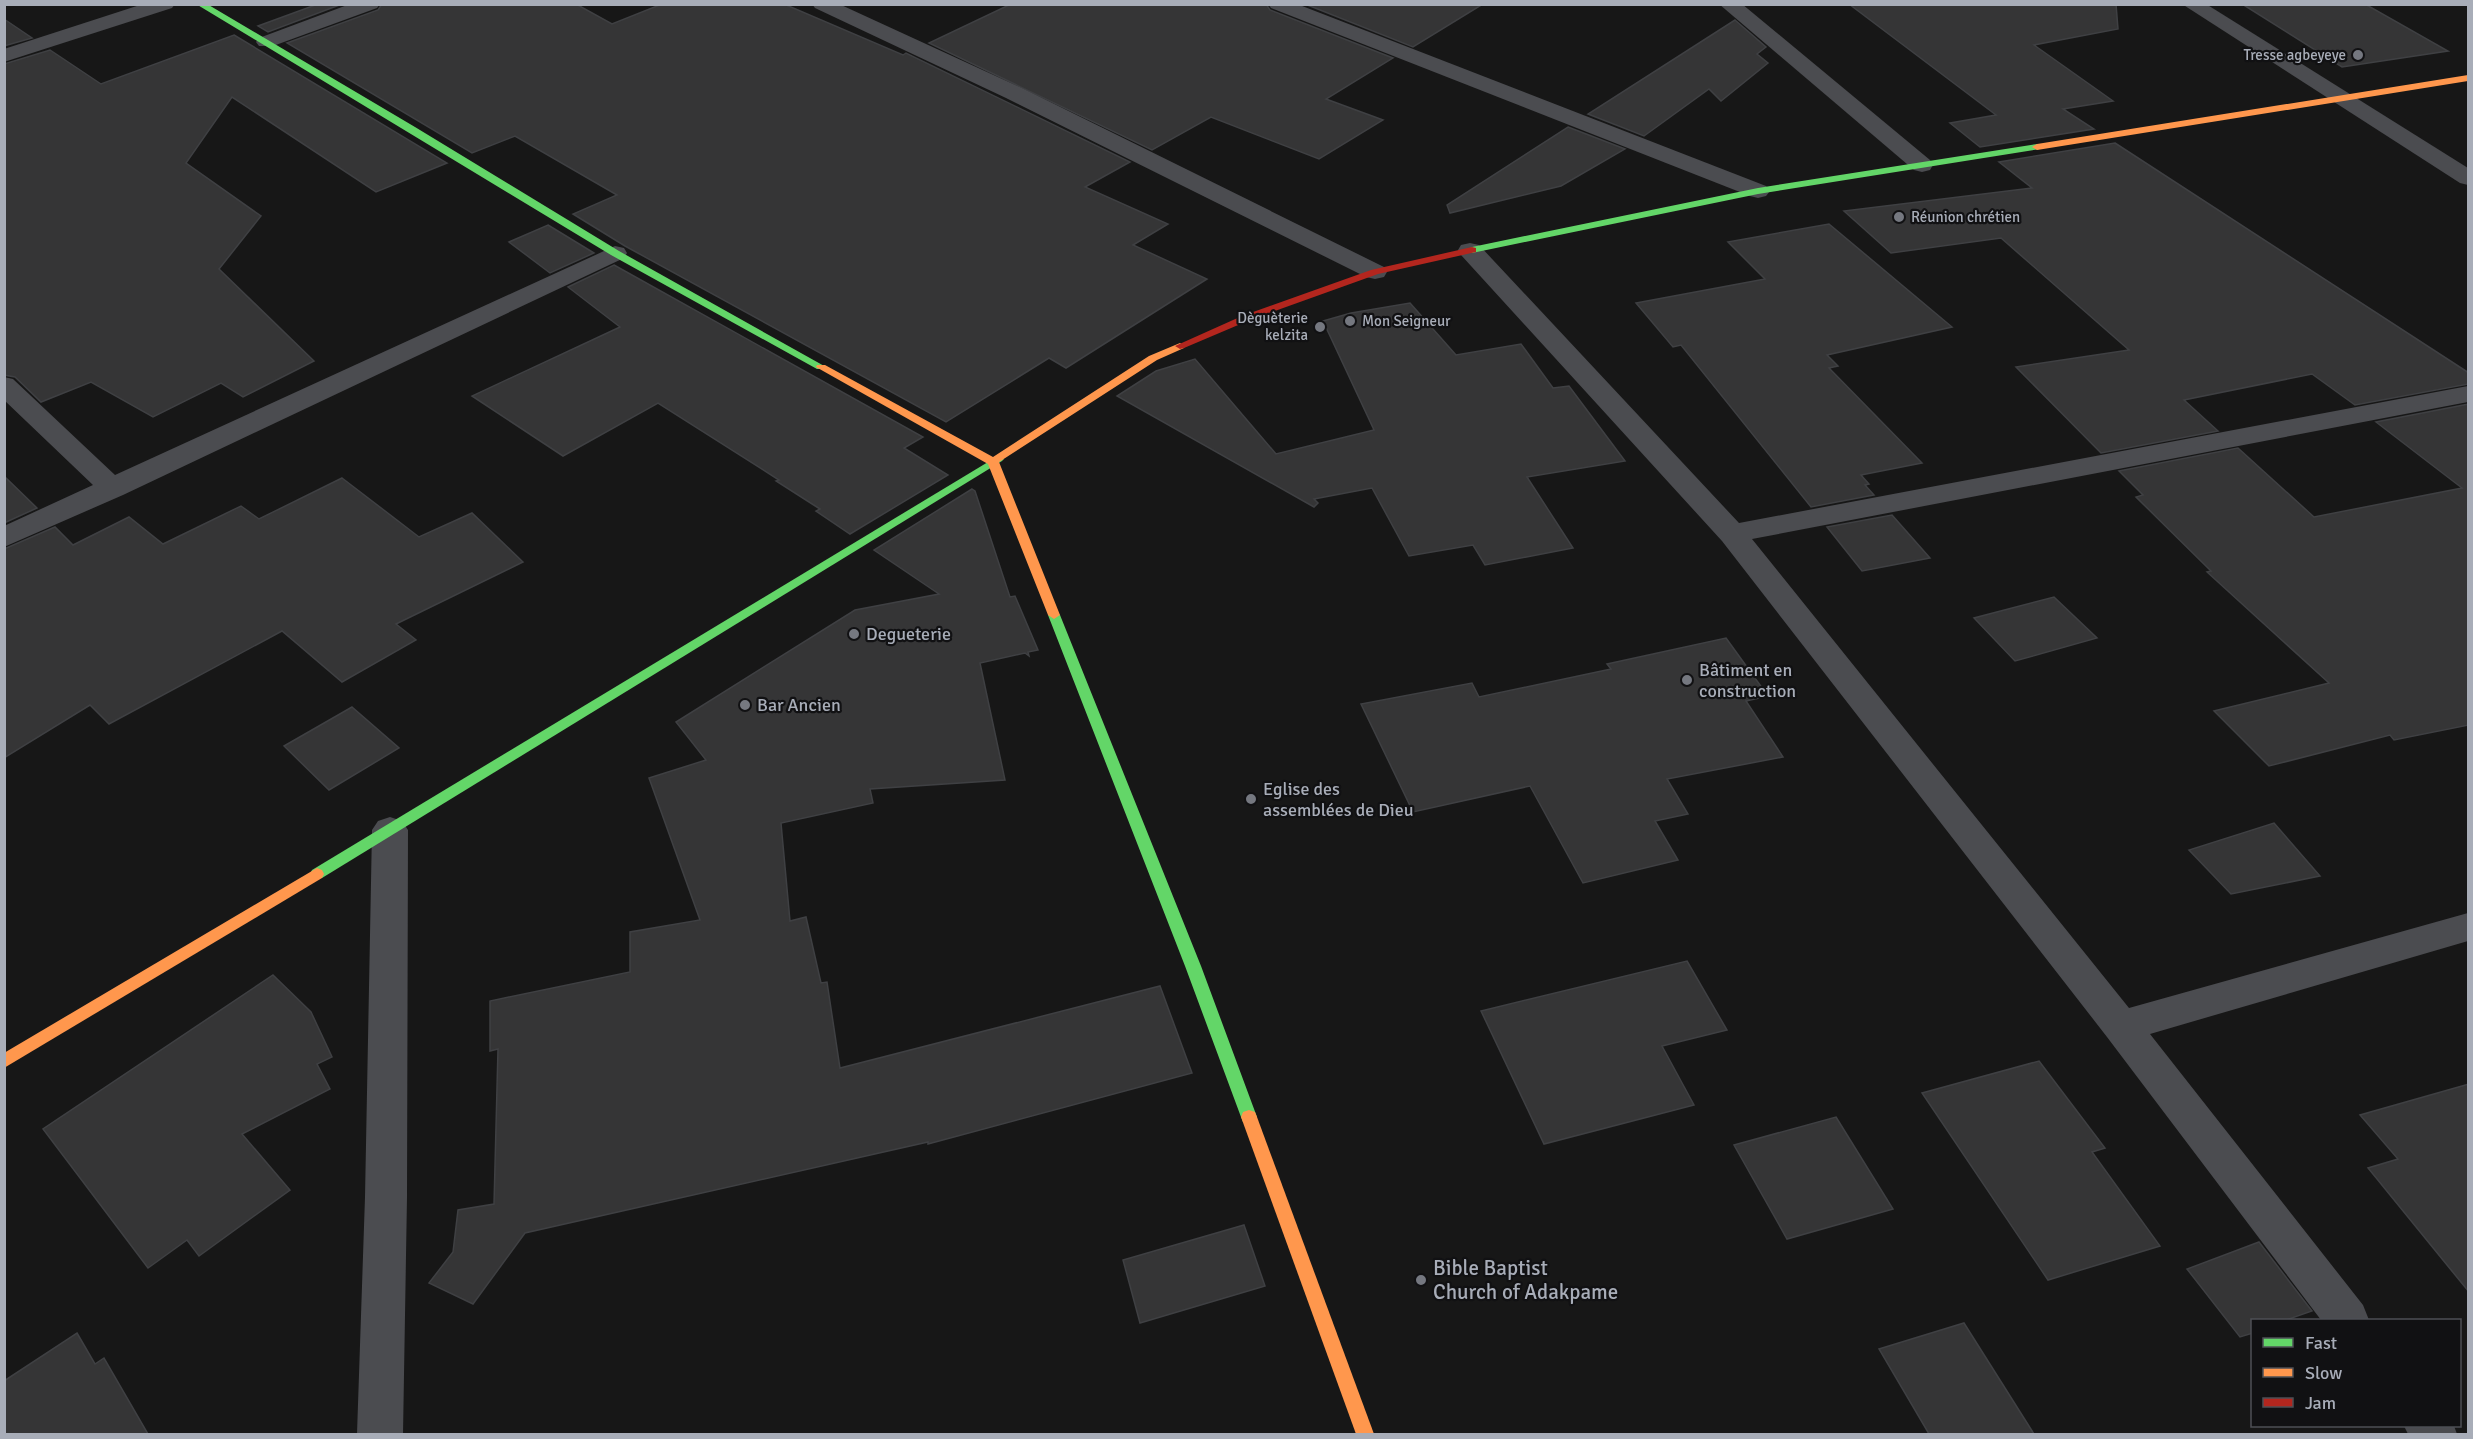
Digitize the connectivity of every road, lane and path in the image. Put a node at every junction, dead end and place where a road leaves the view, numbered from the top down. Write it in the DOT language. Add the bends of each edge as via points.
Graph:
graph roads {
  1 [pos="165,4"];
  2 [pos="200,4"];
  3 [pos="370,4"];
  4 [pos="822,4"];
  5 [pos="1278,4"];
  6 [pos="1729,4"];
  7 [pos="2192,4"];
  8 [pos="266,42"];
  9 [pos="4,56"];
  10 [pos="2469,78"];
  11 [pos="2342,97"];
  12 [pos="1922,165"];
  13 [pos="2469,178"];
  14 [pos="1758,191"];
  15 [pos="1470,250"];
  16 [pos="615,252"];
  17 [pos="1375,272"];
  18 [pos="4,385"];
  19 [pos="2469,394"];
  20 [pos="993,462"];
  21 [pos="113,489"];
  22 [pos="1732,534"];
  23 [pos="4,538"];
  24 [pos="390,830"];
  25 [pos="2469,927"];
  26 [pos="2121,1026"];
  27 [pos="4,1061"];
  28 [pos="2345,1319"];
  29 [pos="380,1434"];
  30 [pos="1365,1434"];
  1 -- 9 [label="street"];
  2 -- 8 [label="street"];
  3 -- 8 [label="street"];
  4 -- 17 [label="street" via="1014,93"];
  5 -- 14 [label="street"];
  6 -- 12 [label="street"];
  7 -- 11 [label="street"];
  8 -- 16 [label="street"];
  10 -- 11 [label="street"];
  11 -- 12 [label="street"];
  11 -- 13 [label="street"];
  12 -- 14 [label="street"];
  14 -- 15 [label="street"];
  15 -- 17 [label="street"];
  15 -- 22 [label="street"];
  16 -- 20 [label="street"];
  16 -- 21 [label="street"];
  17 -- 20 [label="street" via="1246,318 1153,358"];
  18 -- 21 [label="street"];
  19 -- 22 [label="street"];
  20 -- 24 [label="street"];
  20 -- 30 [label="street" via="1193,966"];
  21 -- 23 [label="street"];
  22 -- 26 [label="street"];
  24 -- 27 [label="street"];
  24 -- 29 [label="street"];
  25 -- 26 [label="street"];
  26 -- 28 [label="street"];
}
